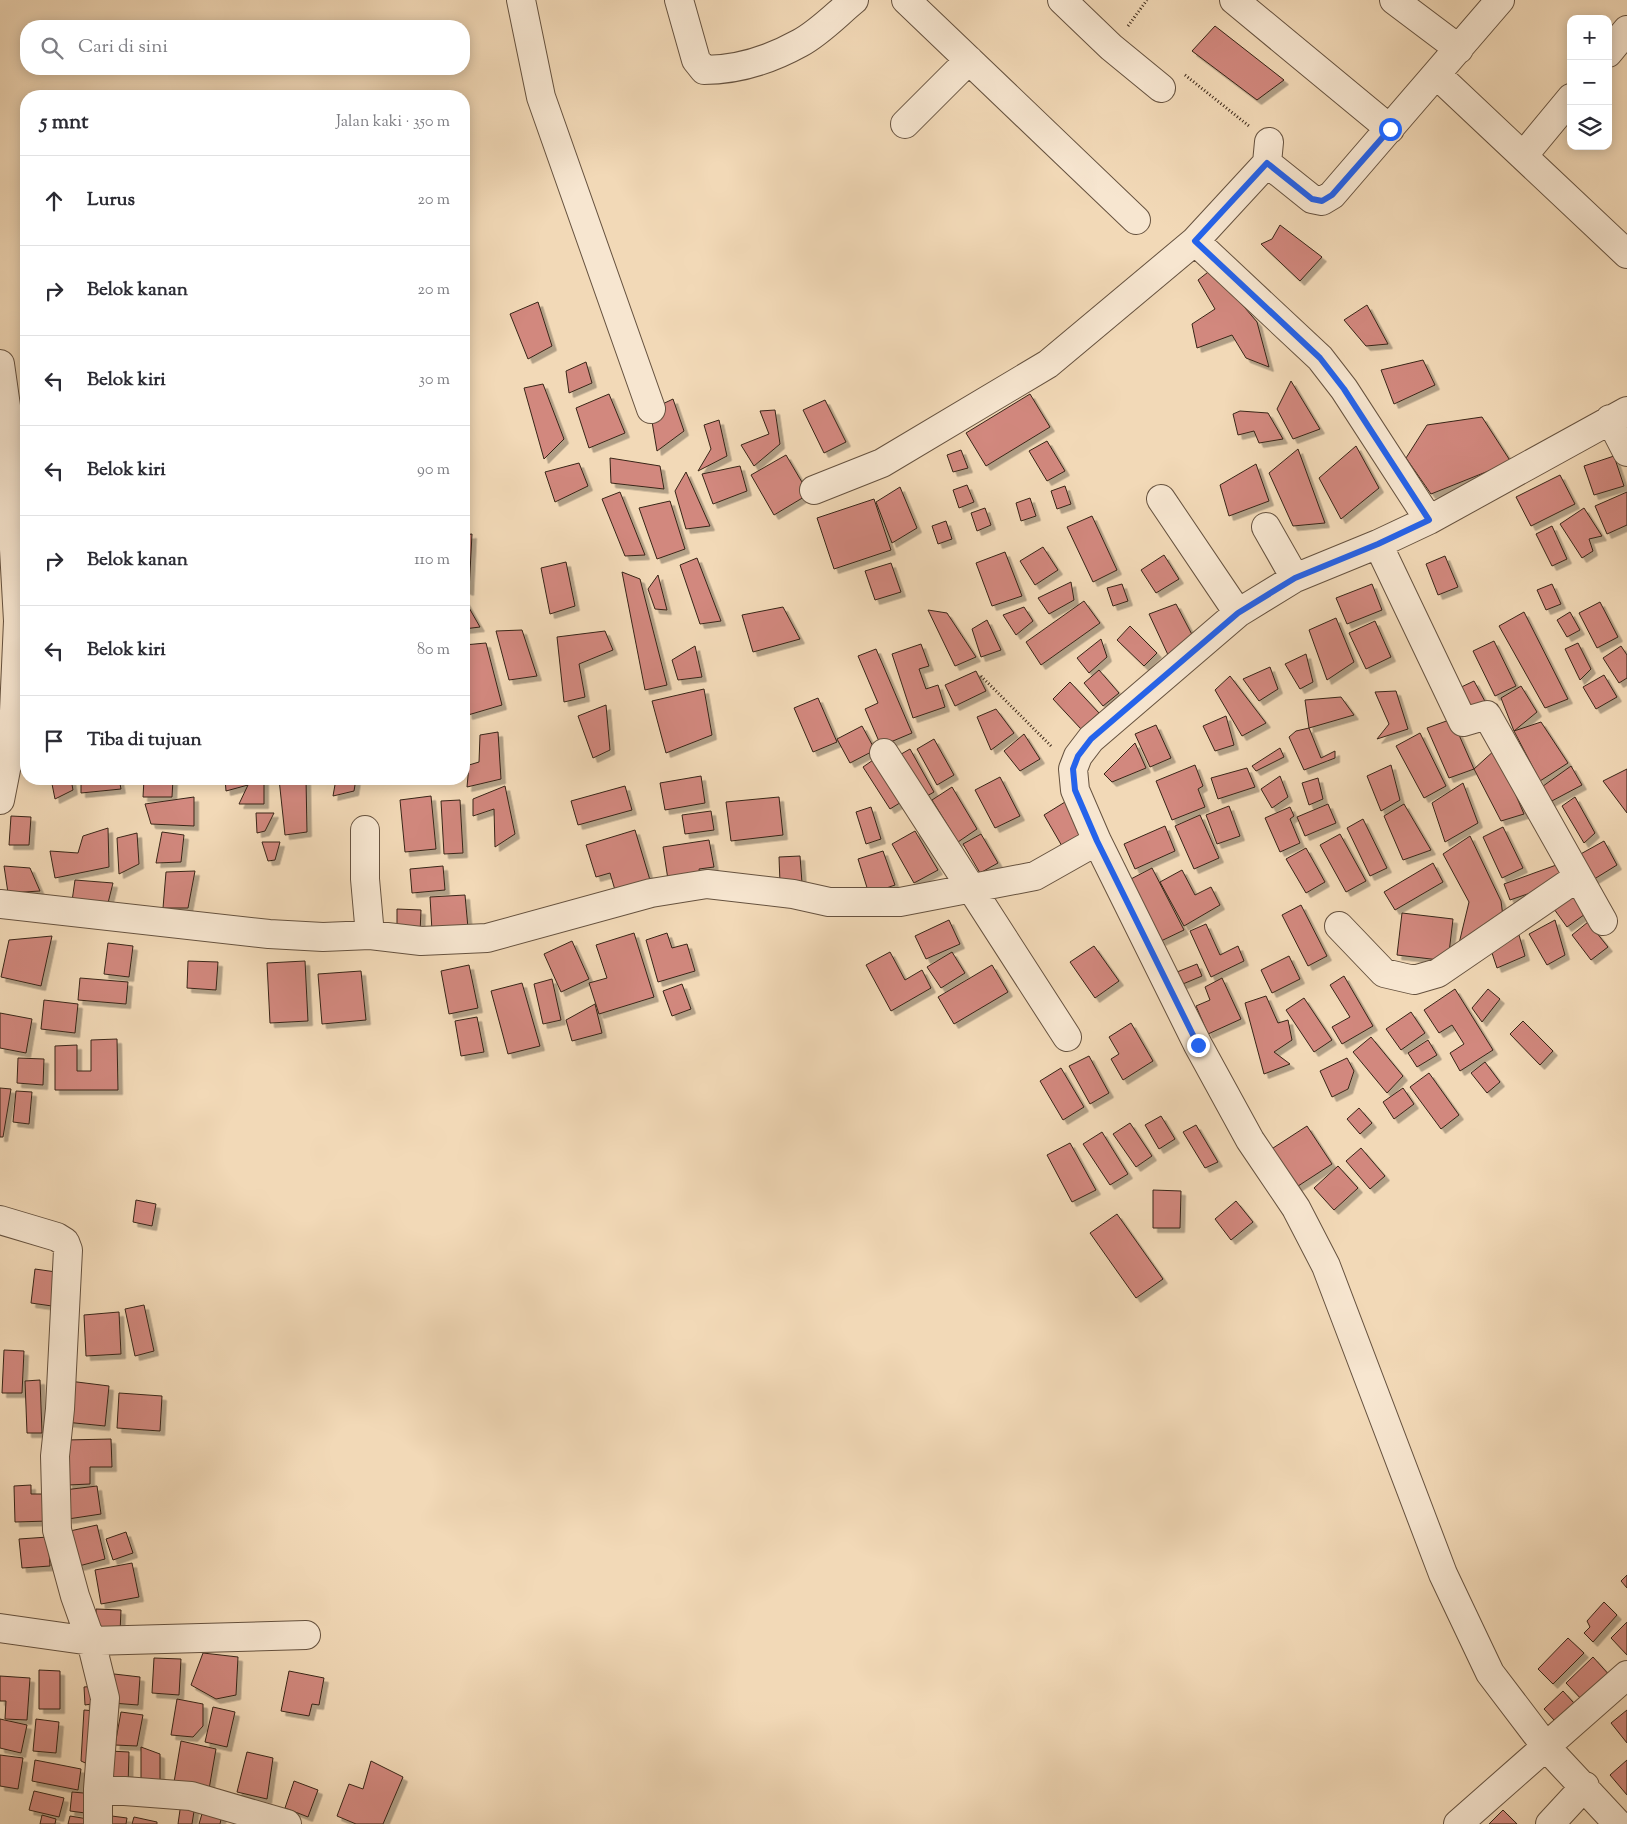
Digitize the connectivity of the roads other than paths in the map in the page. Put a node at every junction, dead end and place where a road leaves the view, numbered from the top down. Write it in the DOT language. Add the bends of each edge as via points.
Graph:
graph roads {
  1 [pos="521,0"];
  2 [pos="679,0"];
  3 [pos="854,0"];
  4 [pos="906,0"];
  5 [pos="1062,0"];
  6 [pos="1234,0"];
  7 [pos="1394,0"];
  8 [pos="1500,0"];
  9 [pos="1627,30"];
  10 [pos="1612,48"];
  11 [pos="1459,49"];
  12 [pos="969,60"];
  13 [pos="1437,76"];
  14 [pos="1170,79"];
  15 [pos="1567,103"];
  16 [pos="905,124"];
  17 [pos="1390,129"];
  18 [pos="1523,156"];
  19 [pos="1136,220"];
  20 [pos="1195,241"];
  21 [pos="1627,254"];
  22 [pos="0,364"];
  23 [pos="651,409"];
  24 [pos="1618,415"];
  25 [pos="1627,452"];
  26 [pos="814,490"];
  27 [pos="1161,499"];
  28 [pos="1429,520"];
  29 [pos="1266,527"];
  30 [pos="1378,544"];
  31 [pos="1295,578"];
  32 [pos="1238,613"];
  33 [pos="884,753"];
  34 [pos="0,800"];
  35 [pos="365,830"];
  36 [pos="1097,841"];
  37 [pos="1578,878"];
  38 [pos="970,890"];
  39 [pos="0,904"];
  40 [pos="1604,921"];
  41 [pos="1340,926"];
  42 [pos="370,935"];
  43 [pos="1067,1036"];
  44 [pos="0,1220"];
  45 [pos="0,1628"];
  46 [pos="306,1634"];
  47 [pos="91,1641"];
  48 [pos="1627,1675"];
  49 [pos="1547,1748"];
  50 [pos="1585,1786"];
  51 [pos="98,1789"];
  52 [pos="98,1824"];
  53 [pos="287,1824"];
  54 [pos="1458,1824"];
  55 [pos="1550,1824"];
  56 [pos="1618,1824"];
  1 -- 23 [label="street" via="542,97"];
  2 -- 3 [label="street" via="696,60 704,70 722,70 761,60 801,42"];
  4 -- 12 [label="street"];
  5 -- 14 [label="street" via="1111,47"];
  6 -- 17 [label="street"];
  7 -- 11 [label="street"];
  8 -- 11 [label="street"];
  9 -- 10 [label="street"];
  11 -- 13 [label="street"];
  12 -- 16 [label="street"];
  12 -- 19 [label="street"];
  13 -- 17 [label="street"];
  13 -- 18 [label="street"];
  15 -- 18 [label="street"];
  17 -- 20 [label="street" via="1332,195 1322,201 1312,199 1268,152"];
  18 -- 21 [label="street"];
  20 -- 26 [label="street" via="1048,364 882,463"];
  20 -- 28 [label="street" via="1320,358 1344,389"];
  22 -- 34 [label="street" via="6,406 18,620 12,734"];
  24 -- 25 [label="street"];
  24 -- 28 [label="street"];
  27 -- 32 [label="street"];
  28 -- 30 [label="street"];
  29 -- 31 [label="street"];
  30 -- 31 [label="street"];
  30 -- 37 [label="street" via="1463,722 1487,715"];
  31 -- 32 [label="street"];
  32 -- 36 [label="street" via="1091,739 1078,756 1073,769 1075,790"];
  33 -- 38 [label="street" via="954,859"];
  35 -- 42 [label="street"];
  36 -- 38 [label="street" via="1035,876"];
  36 -- 49 [label="street" via="1198,1045 1250,1140 1296,1208 1326,1266 1443,1574 1490,1673"];
  37 -- 40 [label="street"];
  37 -- 41 [label="street" via="1438,972 1414,980 1384,973"];
  38 -- 42 [label="street" via="900,902 829,902 793,894 707,884 651,893 487,938 421,941"];
  38 -- 43 [label="street"];
  39 -- 42 [label="street" via="269,934"];
  44 -- 47 [label="street" via="58,1236 68,1250 55,1456 57,1530 74,1596"];
  45 -- 47 [label="street"];
  46 -- 47 [label="street"];
  47 -- 51 [label="street" via="105,1698"];
  48 -- 49 [label="street"];
  49 -- 50 [label="street"];
  49 -- 54 [label="street"];
  50 -- 55 [label="street"];
  50 -- 56 [label="street"];
  51 -- 52 [label="street"];
  51 -- 53 [label="street" via="191,1796"];
}
